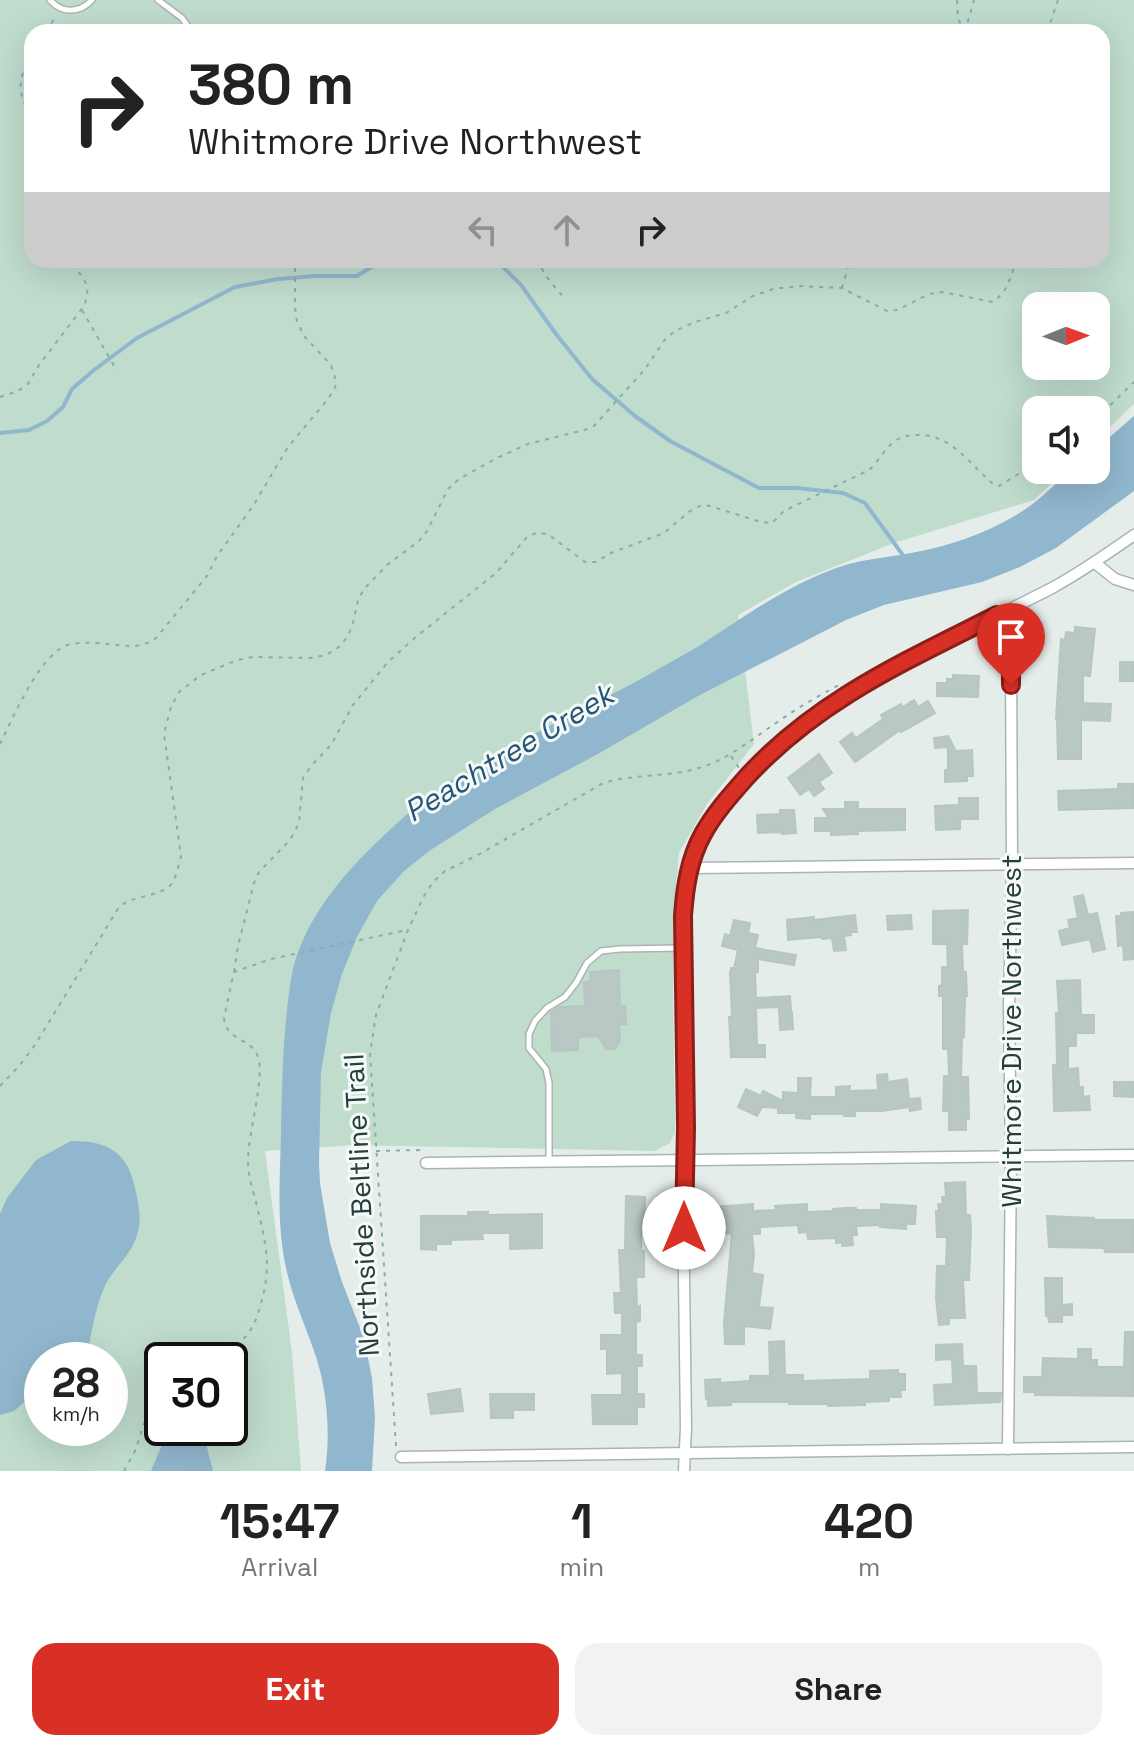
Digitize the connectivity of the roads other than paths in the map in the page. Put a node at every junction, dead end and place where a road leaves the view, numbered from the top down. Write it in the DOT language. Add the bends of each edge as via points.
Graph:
graph roads {
  1 [pos="50,0"];
  2 [pos="92,0"];
  3 [pos="158,0"];
  4 [pos="186,24"];
  5 [pos="1134,535"];
  6 [pos="1095,563"];
  7 [pos="1134,585"];
  8 [pos="997,615"];
  9 [pos="1134,863"];
  10 [pos="1012,864"];
  11 [pos="690,868"];
  12 [pos="683,948"];
  13 [pos="1134,1155"];
  14 [pos="1011,1157"];
  15 [pos="685,1161"];
  16 [pos="549,1162"];
  17 [pos="426,1163"];
  18 [pos="1134,1447"];
  19 [pos="1008,1449"];
  20 [pos="685,1454"];
  21 [pos="399,1457"];
  22 [pos="684,1471"];
  1 -- 2 [label="lane" via="59,9 72,11"];
  3 -- 4 [label="lane"];
  5 -- 6 [label="street"];
  6 -- 7 [label="street" via="1115,579"];
  6 -- 8 [label="street"];
  8 -- 10 [label="street, Whitmore Drive Northwest" via="1011,655"];
  8 -- 11 [label="street" via="867,681 796,730 721,805"];
  9 -- 10 [label="street"];
  10 -- 11 [label="street"];
  10 -- 14 [label="street, Whitmore Drive Northwest"];
  11 -- 12 [label="street"];
  12 -- 15 [label="street"];
  12 -- 16 [label="lane" via="601,951 565,997 535,1021 529,1048 546,1069 549,1083"];
  13 -- 14 [label="street"];
  14 -- 15 [label="street"];
  14 -- 19 [label="street, Whitmore Drive Northwest"];
  15 -- 16 [label="street"];
  15 -- 20 [label="street"];
  16 -- 17 [label="street"];
  18 -- 19 [label="street"];
  19 -- 20 [label="street"];
  20 -- 21 [label="street"];
  20 -- 22 [label="street"];
}
